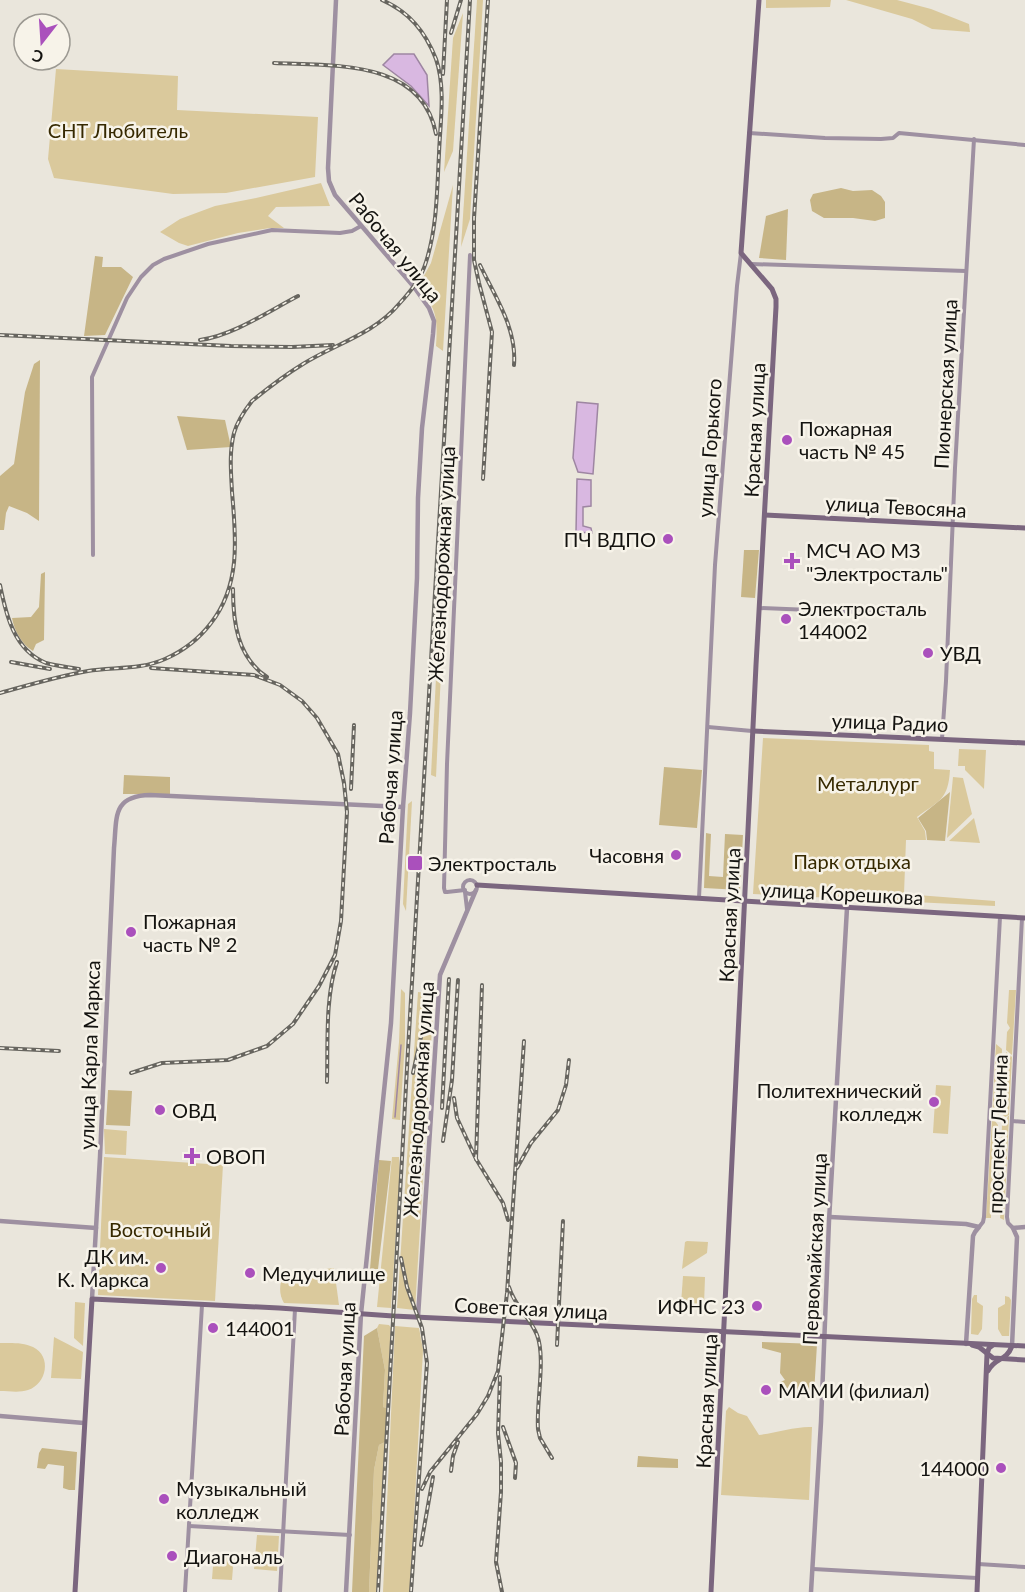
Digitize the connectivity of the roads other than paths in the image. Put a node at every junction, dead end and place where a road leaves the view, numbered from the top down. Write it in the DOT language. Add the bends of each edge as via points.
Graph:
graph roads {
  1 [pos="336,0"];
  2 [pos="759,0"];
  3 [pos="749,133"];
  4 [pos="974,139"];
  5 [pos="1025,145"];
  6 [pos="361,226"];
  7 [pos="741,253"];
  8 [pos="470,255"];
  9 [pos="749,264"];
  10 [pos="966,271"];
  11 [pos="765,515"];
  12 [pos="952,524"];
  13 [pos="1025,528"];
  14 [pos="93,555"];
  15 [pos="759,608"];
  16 [pos="908,614"];
  17 [pos="708,727"];
  18 [pos="753,731"];
  19 [pos="942,739"];
  20 [pos="1025,742"];
  21 [pos="403,807"];
  22 [pos="476,888"];
  23 [pos="465,891"];
  24 [pos="699,899"];
  25 [pos="745,902"];
  26 [pos="847,908"];
  27 [pos="467,913"];
  28 [pos="1000,917"];
  29 [pos="1024,918"];
  30 [pos="1012,1121"];
  31 [pos="1025,1122"];
  32 [pos="830,1217"];
  33 [pos="0,1221"];
  34 [pos="979,1227"];
  35 [pos="1025,1227"];
  36 [pos="96,1228"];
  37 [pos="1013,1228"];
  38 [pos="92,1299"];
  39 [pos="202,1305"];
  40 [pos="295,1309"];
  41 [pos="361,1314"];
  42 [pos="418,1317"];
  43 [pos="724,1333"];
  44 [pos="824,1337"];
  45 [pos="968,1344"];
  46 [pos="996,1344"];
  47 [pos="1005,1345"];
  48 [pos="1012,1346"];
  49 [pos="1025,1346"];
  50 [pos="987,1354"];
  51 [pos="1007,1355"];
  52 [pos="1000,1359"];
  53 [pos="1025,1360"];
  54 [pos="987,1372"];
  55 [pos="0,1416"];
  56 [pos="84,1423"];
  57 [pos="189,1526"];
  58 [pos="284,1532"];
  59 [pos="350,1535"];
  60 [pos="978,1564"];
  61 [pos="1025,1567"];
  62 [pos="813,1569"];
  63 [pos="977,1578"];
  64 [pos="75,1592"];
  65 [pos="185,1592"];
  66 [pos="280,1592"];
  67 [pos="346,1592"];
  68 [pos="711,1592"];
  69 [pos="811,1592"];
  70 [pos="976,1592"];
  1 -- 6 [label="street, Рабочая улица" via="328,181"];
  2 -- 3 [label="main road, улица Горького"];
  3 -- 4 [label="street" via="881,139 899,133"];
  3 -- 7 [label="main road, улица Горького"];
  4 -- 5 [label="street"];
  4 -- 10 [label="street, Пионерская улица"];
  6 -- 14 [label="street" via="340,233 272,230 207,244 164,259 141,277 127,298 92,377"];
  6 -- 21 [label="street, Рабочая улица" via="414,287 434,321 422,428"];
  7 -- 9 [label="main road, Красная улица"];
  7 -- 17 [label="street, улица Горького" via="716,550"];
  8 -- 23 [label="street, Железнодорожная улица" via="444,874 445,892"];
  9 -- 10 [label="street"];
  9 -- 11 [label="main road, Красная улица" via="776,299"];
  10 -- 12 [label="street, Пионерская улица"];
  11 -- 12 [label="main road, улица Тевосяна"];
  11 -- 15 [label="main road, Красная улица"];
  12 -- 13 [label="main road, улица Тевосяна"];
  12 -- 19 [label="street, Пионерская улица"];
  15 -- 16 [label="street"];
  15 -- 18 [label="main road, Красная улица"];
  17 -- 18 [label="street"];
  17 -- 24 [label="street, улица Горького"];
  18 -- 19 [label="main road, улица Радио"];
  18 -- 25 [label="main road, Красная улица"];
  19 -- 20 [label="main road, улица Радио"];
  21 -- 36 [label="street, улица Карла Маркса" via="150,795 129,798 119,808"];
  21 -- 41 [label="street, Рабочая улица" via="391,1023"];
  22 -- 23 [label="street" via="472,893"];
  22 -- 23 [label="street" via="473,881 468,881"];
  22 -- 24 [label="main road, улица Корешкова" via="677,901"];
  22 -- 27 [label="street, Железнодорожная улица"];
  23 -- 27 [label="street"];
  24 -- 25 [label="main road, улица Корешкова"];
  25 -- 26 [label="main road, улица Корешкова"];
  25 -- 43 [label="main road, Красная улица"];
  26 -- 28 [label="main road, улица Корешкова"];
  26 -- 32 [label="street, Первомайская улица"];
  27 -- 42 [label="street, Железнодорожная улица" via="440,975"];
  28 -- 29 [label="main road, улица Корешкова"];
  28 -- 34 [label="street, проспект Ленина" via="984,1217"];
  29 -- 30 [label="street, проспект Ленина"];
  30 -- 31 [label="street"];
  30 -- 37 [label="street, проспект Ленина" via="1007,1217"];
  32 -- 34 [label="street"];
  32 -- 44 [label="street, Первомайская улица"];
  33 -- 36 [label="street"];
  34 -- 45 [label="street, проспект Ленина" via="973,1236"];
  35 -- 37 [label="street"];
  36 -- 38 [label="street, улица Карла Маркса"];
  37 -- 48 [label="street, проспект Ленина" via="1017,1237"];
  38 -- 39 [label="main road, Советская улица"];
  38 -- 56 [label="main road, улица Карла Маркса"];
  39 -- 40 [label="main road, Советская улица"];
  39 -- 57 [label="street"];
  40 -- 41 [label="main road, Советская улица"];
  40 -- 58 [label="street"];
  41 -- 42 [label="main road, Советская улица"];
  41 -- 59 [label="street, Рабочая улица"];
  42 -- 43 [label="main road, Советская улица"];
  43 -- 44 [label="main road, Советская улица"];
  43 -- 68 [label="main road, Красная улица"];
  44 -- 45 [label="main road, Советская улица"];
  44 -- 62 [label="street, Первомайская улица"];
  45 -- 46 [label="main road, Советская улица"];
  45 -- 50 [label="main road, Советская улица"];
  46 -- 47 [label="main road, Советская улица"];
  46 -- 50 [label="main road"];
  47 -- 48 [label="main road, Советская улица"];
  47 -- 51 [label="main road"];
  48 -- 49 [label="main road, Советская улица"];
  48 -- 51 [label="main road, проспект Ленина"];
  50 -- 52 [label="main road"];
  50 -- 54 [label="main road"];
  51 -- 52 [label="main road"];
  52 -- 53 [label="main road"];
  52 -- 54 [label="main road"];
  54 -- 60 [label="main road"];
  55 -- 56 [label="street"];
  56 -- 64 [label="main road, улица Карла Маркса"];
  57 -- 58 [label="street"];
  57 -- 65 [label="street"];
  58 -- 59 [label="street"];
  58 -- 66 [label="street"];
  59 -- 67 [label="street, Рабочая улица"];
  60 -- 61 [label="street"];
  60 -- 63 [label="main road"];
  62 -- 63 [label="street"];
  62 -- 69 [label="street, Первомайская улица"];
  63 -- 70 [label="main road"];
}
